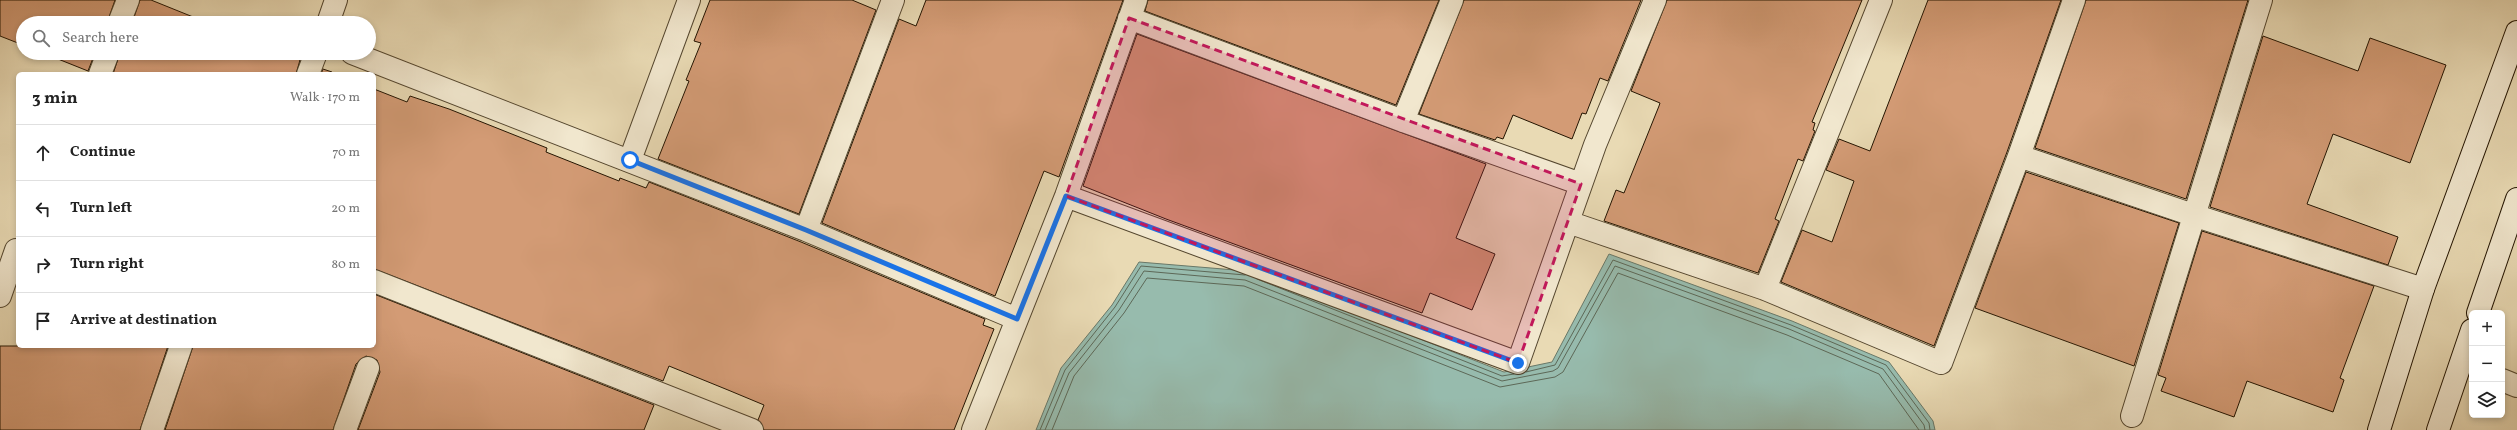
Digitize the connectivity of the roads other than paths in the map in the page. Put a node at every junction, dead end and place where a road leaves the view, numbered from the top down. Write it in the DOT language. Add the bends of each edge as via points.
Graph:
graph roads {
  1 [pos="128,0"];
  2 [pos="336,0"];
  3 [pos="688,0"];
  4 [pos="893,0"];
  5 [pos="1452,0"];
  6 [pos="1655,0"];
  7 [pos="1881,0"];
  8 [pos="2074,0"];
  9 [pos="2261,0"];
  10 [pos="1133,9"];
  11 [pos="122,16"];
  12 [pos="330,16"];
  13 [pos="2517,32"];
  14 [pos="105,60"];
  15 [pos="313,60"];
  16 [pos="370,60"];
  17 [pos="101,72"];
  18 [pos="309,72"];
  19 [pos="1404,121"];
  20 [pos="2019,156"];
  21 [pos="630,160"];
  22 [pos="1581,184"];
  23 [pos="1066,196"];
  24 [pos="2517,199"];
  25 [pos="2193,215"];
  26 [pos="1568,222"];
  27 [pos="806,230"];
  28 [pos="16,250"];
  29 [pos="376,282"];
  30 [pos="1765,289"];
  31 [pos="2423,289"];
  32 [pos="0,296"];
  33 [pos="2479,310"];
  34 [pos="1017,319"];
  35 [pos="2470,346"];
  36 [pos="180,348"];
  37 [pos="2467,363"];
  38 [pos="368,368"];
  39 [pos="2505,381"];
  40 [pos="2517,386"];
  41 [pos="2132,416"];
  42 [pos="152,430"];
  43 [pos="345,430"];
  44 [pos="752,430"];
  45 [pos="972,430"];
  46 [pos="2379,430"];
  47 [pos="2438,430"];
  1 -- 11 [label="street"];
  2 -- 12 [label="street"];
  3 -- 21 [label="street"];
  4 -- 27 [label="street"];
  5 -- 19 [label="street"];
  6 -- 22 [label="street"];
  7 -- 30 [label="street"];
  8 -- 20 [label="street"];
  9 -- 25 [label="street"];
  10 -- 19 [label="street"];
  10 -- 23 [label="street"];
  13 -- 31 [label="street"];
  14 -- 17 [label="street"];
  15 -- 18 [label="street"];
  16 -- 21 [label="street"];
  19 -- 22 [label="street"];
  20 -- 25 [label="street"];
  20 -- 30 [label="street" via="1941,363"];
  21 -- 27 [label="street"];
  22 -- 26 [label="street"];
  23 -- 26 [label="street" via="1518,363"];
  23 -- 34 [label="street"];
  24 -- 33 [label="street"];
  25 -- 31 [label="street"];
  25 -- 41 [label="street"];
  26 -- 30 [label="street"];
  27 -- 34 [label="street"];
  28 -- 32 [label="street"];
  29 -- 44 [label="street"];
  31 -- 46 [label="street"];
  34 -- 45 [label="street"];
  35 -- 37 [label="street"];
  36 -- 42 [label="street"];
  37 -- 47 [label="street"];
  38 -- 43 [label="street"];
  39 -- 40 [label="street"];
}
